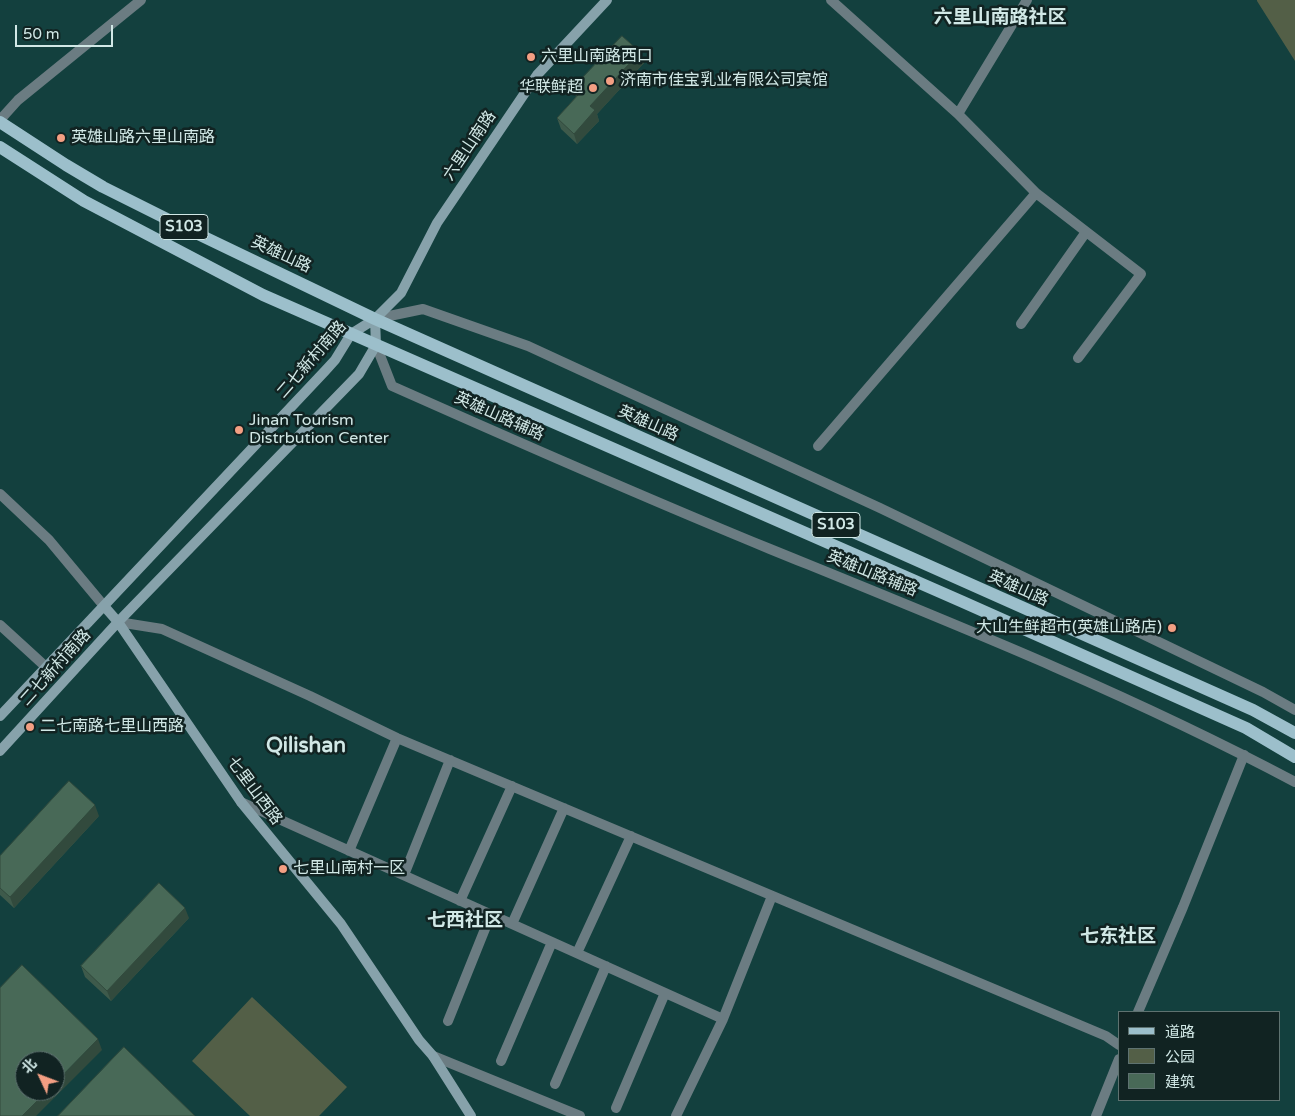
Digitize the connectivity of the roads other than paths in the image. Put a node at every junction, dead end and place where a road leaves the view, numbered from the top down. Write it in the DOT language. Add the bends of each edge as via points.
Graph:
graph roads {
  1 [pos="141,0"];
  2 [pos="831,0"];
  3 [pos="1027,0"];
  4 [pos="602,2"];
  5 [pos="958,114"];
  6 [pos="0,121"];
  7 [pos="0,147"];
  8 [pos="1036,193"];
  9 [pos="1086,232"];
  10 [pos="375,319"];
  11 [pos="1020,324"];
  12 [pos="351,334"];
  13 [pos="376,345"];
  14 [pos="1078,358"];
  15 [pos="818,446"];
  16 [pos="0,494"];
  17 [pos="104,606"];
  18 [pos="118,622"];
  19 [pos="0,625"];
  20 [pos="46,667"];
  21 [pos="1295,710"];
  22 [pos="0,716"];
  23 [pos="1295,733"];
  24 [pos="397,738"];
  25 [pos="0,751"];
  26 [pos="1244,755"];
  27 [pos="1295,757"];
  28 [pos="450,760"];
  29 [pos="1295,782"];
  30 [pos="512,786"];
  31 [pos="241,802"];
  32 [pos="564,808"];
  33 [pos="631,836"];
  34 [pos="349,851"];
  35 [pos="404,875"];
  36 [pos="772,896"];
  37 [pos="460,900"];
  38 [pos="491,914"];
  39 [pos="512,924"];
  40 [pos="552,942"];
  41 [pos="576,953"];
  42 [pos="606,966"];
  43 [pos="665,992"];
  44 [pos="1138,1011"];
  45 [pos="724,1019"];
  46 [pos="448,1021"];
  47 [pos="1118,1044"];
  48 [pos="433,1056"];
  49 [pos="501,1061"];
  50 [pos="1118,1061"];
  51 [pos="555,1084"];
  52 [pos="616,1108"];
  53 [pos="471,1116"];
  54 [pos="580,1116"];
  55 [pos="676,1116"];
  56 [pos="1096,1116"];
  1 -- 6 [label="street" via="18,100"];
  2 -- 5 [label="street"];
  3 -- 5 [label="street"];
  4 -- 10 [label="main road, 六里山南路" via="537,75 437,223 402,293"];
  5 -- 8 [label="street"];
  6 -- 10 [label="main road, 英雄山路 / S103" via="104,187"];
  7 -- 12 [label="main road, 英雄山路 / S103" via="84,201 263,295"];
  8 -- 9 [label="street"];
  8 -- 15 [label="street"];
  9 -- 11 [label="street"];
  9 -- 14 [label="street" via="1141,274"];
  10 -- 12 [label="main road, 二七新村南路"];
  10 -- 13 [label="main road"];
  10 -- 21 [label="street" via="423,309 528,346 880,508"];
  10 -- 23 [label="main road, 英雄山路 / S103" via="1253,710"];
  12 -- 13 [label="main road, 英雄山路 / S103"];
  12 -- 17 [label="main road, 二七新村南路" via="335,360"];
  13 -- 18 [label="main road, 二七新村南路" via="352,382"];
  13 -- 26 [label="street, 英雄山路辅路" via="392,386 639,495 1023,652"];
  13 -- 27 [label="main road, 英雄山路 / S103" via="1246,728"];
  16 -- 17 [label="street, 七里山西路" via="49,540"];
  17 -- 18 [label="main road, 七里山西路"];
  17 -- 20 [label="main road, 二七新村南路"];
  18 -- 24 [label="street" via="162,629"];
  18 -- 25 [label="main road, 二七新村南路"];
  18 -- 31 [label="main road, 七里山西路"];
  19 -- 20 [label="street"];
  20 -- 22 [label="main road, 二七新村南路"];
  24 -- 28 [label="street"];
  24 -- 34 [label="street"];
  26 -- 29 [label="street, 英雄山路辅路"];
  26 -- 44 [label="street"];
  28 -- 30 [label="street"];
  28 -- 35 [label="street"];
  30 -- 32 [label="street"];
  30 -- 37 [label="street"];
  31 -- 34 [label="street"];
  31 -- 48 [label="main road, 七里山西路" via="341,924"];
  32 -- 33 [label="street"];
  32 -- 39 [label="street"];
  33 -- 36 [label="street"];
  33 -- 41 [label="street"];
  34 -- 35 [label="street"];
  35 -- 37 [label="street"];
  36 -- 45 [label="street"];
  36 -- 47 [label="street" via="1106,1036"];
  37 -- 38 [label="street"];
  38 -- 39 [label="street"];
  38 -- 46 [label="street"];
  39 -- 40 [label="street"];
  40 -- 41 [label="street"];
  40 -- 49 [label="street"];
  41 -- 42 [label="street"];
  42 -- 43 [label="street"];
  42 -- 51 [label="street"];
  43 -- 45 [label="street"];
  43 -- 52 [label="street"];
  45 -- 55 [label="street"];
  48 -- 53 [label="main road, 七里山西路"];
  48 -- 54 [label="street"];
  50 -- 56 [label="street"];
}
